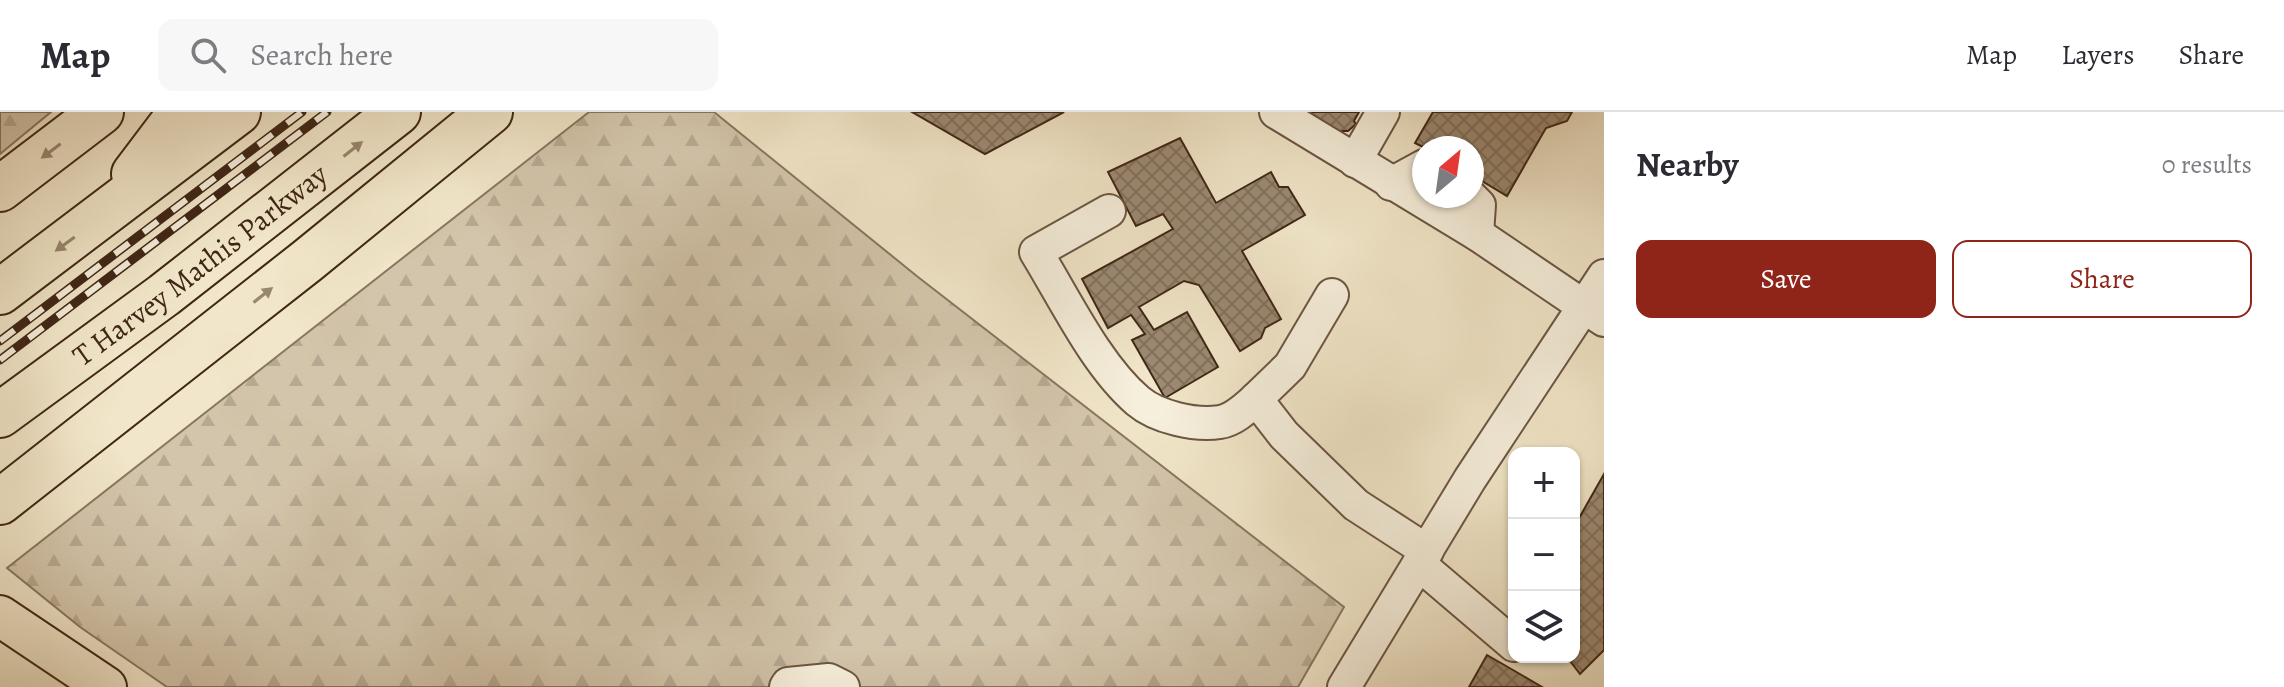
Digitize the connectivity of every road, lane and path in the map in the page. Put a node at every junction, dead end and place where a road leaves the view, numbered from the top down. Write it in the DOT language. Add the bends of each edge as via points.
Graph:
graph roads {
  1 [pos="101,112"];
  2 [pos="186,112"];
  3 [pos="238,112"];
  4 [pos="398,112"];
  5 [pos="490,112"];
  6 [pos="1276,112"];
  7 [pos="1383,112"];
  8 [pos="1355,161"];
  9 [pos="1412,173"];
  10 [pos="1391,184"];
  11 [pos="0,189"];
  12 [pos="1479,208"];
  13 [pos="1109,211"];
  14 [pos="102,217"];
  15 [pos="1477,234"];
  16 [pos="1604,276"];
  17 [pos="0,292"];
  18 [pos="1339,299"];
  19 [pos="1593,313"];
  20 [pos="201,343"];
  21 [pos="1256,399"];
  22 [pos="0,415"];
  23 [pos="0,490"];
  24 [pos="0,502"];
  25 [pos="1423,557"];
  26 [pos="0,616"];
  27 [pos="1508,648"];
  28 [pos="106,687"];
  29 [pos="786,687"];
  30 [pos="843,687"];
  31 [pos="1344,687"];
  1 -- 11 [label="highway, one-way"];
  2 -- 14 [label="highway"];
  3 -- 14 [label="highway"];
  22 -- 4 [label="highway, T Harvey Mathis Parkway, one-way"];
  20 -- 5 [label="highway, one-way"];
  6 -- 8 [label="street"];
  7 -- 8 [label="street"];
  8 -- 10 [label="street"];
  9 -- 10 [label="street"];
  10 -- 15 [label="street"];
  12 -- 15 [label="street"];
  13 -- 21 [label="street" via="1036,252 1111,370 1139,402 1183,421 1221,422"];
  14 -- 17 [label="highway, one-way"];
  15 -- 19 [label="street"];
  16 -- 19 [label="street"];
  18 -- 21 [label="street" via="1309,351"];
  19 -- 25 [label="street"];
  20 -- 23 [label="highway"];
  20 -- 24 [label="highway"];
  21 -- 25 [label="street" via="1284,435 1356,505"];
  25 -- 27 [label="street"];
  25 -- 31 [label="street"];
  26 -- 28 [label="main road"];
  29 -- 30 [label="street" via="829,680"];
}
